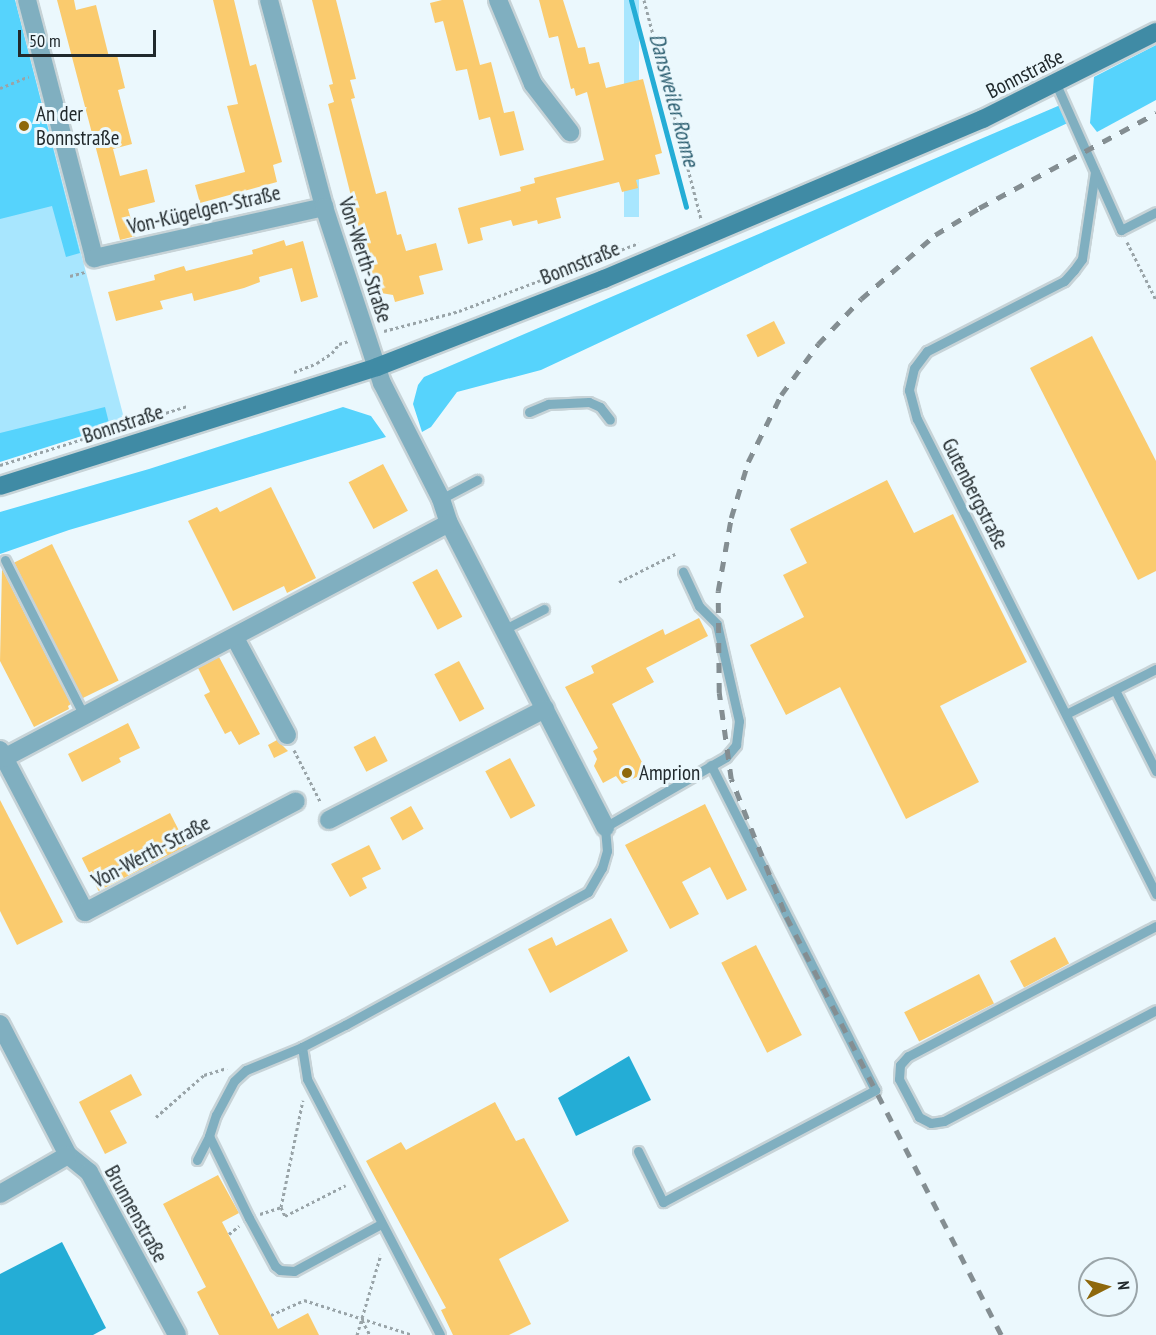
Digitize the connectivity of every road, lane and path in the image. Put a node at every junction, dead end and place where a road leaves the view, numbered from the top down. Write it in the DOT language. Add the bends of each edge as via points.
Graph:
graph roads {
  1 [pos="27,0"];
  2 [pos="269,0"];
  3 [pos="498,0"];
  4 [pos="644,0"];
  5 [pos="1156,32"];
  6 [pos="46,69"];
  7 [pos="1056,84"];
  8 [pos="0,88"];
  9 [pos="570,132"];
  10 [pos="1095,172"];
  11 [pos="324,207"];
  12 [pos="1156,212"];
  13 [pos="707,218"];
  14 [pos="701,219"];
  15 [pos="690,223"];
  16 [pos="1121,230"];
  17 [pos="646,240"];
  18 [pos="1156,300"];
  19 [pos="365,335"];
  20 [pos="376,367"];
  21 [pos="283,376"];
  22 [pos="193,404"];
  23 [pos="529,412"];
  24 [pos="610,420"];
  25 [pos="0,465"];
  26 [pos="477,480"];
  27 [pos="0,486"];
  28 [pos="441,499"];
  29 [pos="449,523"];
  30 [pos="675,554"];
  31 [pos="5,560"];
  32 [pos="683,571"];
  33 [pos="619,582"];
  34 [pos="544,609"];
  35 [pos="503,630"];
  36 [pos="235,638"];
  37 [pos="1156,669"];
  38 [pos="1114,690"];
  39 [pos="545,709"];
  40 [pos="1066,714"];
  41 [pos="84,716"];
  42 [pos="287,735"];
  43 [pos="2,754"];
  44 [pos="711,765"];
  45 [pos="1156,771"];
  46 [pos="296,801"];
  47 [pos="329,820"];
  48 [pos="605,827"];
  49 [pos="1156,894"];
  50 [pos="1156,926"];
  51 [pos="1156,1010"];
  52 [pos="0,1024"];
  53 [pos="302,1047"];
  54 [pos="246,1070"];
  55 [pos="313,1091"];
  56 [pos="156,1117"];
  57 [pos="209,1136"];
  58 [pos="638,1151"];
  59 [pos="68,1155"];
  60 [pos="197,1160"];
  61 [pos="358,1179"];
  62 [pos="0,1194"];
  63 [pos="281,1207"];
  64 [pos="249,1218"];
  65 [pos="381,1224"];
  66 [pos="229,1234"];
  67 [pos="387,1235"];
  68 [pos="271,1315"];
  69 [pos="362,1320"];
  70 [pos="177,1335"];
  71 [pos="357,1335"];
  72 [pos="370,1335"];
  73 [pos="412,1335"];
  74 [pos="440,1335"];
  1 -- 6 [label="street"];
  2 -- 11 [label="street, Von-Werth-Straße"];
  3 -- 9 [label="street" via="533,84"];
  4 -- 14 [label="path"];
  5 -- 7 [label="main road, Bonnstraße"];
  6 -- 8 [label="path"];
  6 -- 11 [label="street, Von-Kügelgen-Straße" via="94,258"];
  7 -- 10 [label="lane"];
  7 -- 20 [label="main road, Bonnstraße" via="983,120 615,274"];
  10 -- 16 [label="lane"];
  10 -- 40 [label="lane, Gutenbergstraße" via="1082,259 1074,270 1064,281 927,351 914,368 909,390 917,419"];
  11 -- 19 [label="street, Von-Werth-Straße"];
  12 -- 16 [label="lane"];
  13 -- 14 [label="path"];
  14 -- 15 [label="path"];
  16 -- 18 [label="path"];
  17 -- 19 [label="path" via="459,311"];
  19 -- 20 [label="street, Von-Werth-Straße"];
  19 -- 21 [label="path" via="339,344 317,363"];
  20 -- 27 [label="main road, Bonnstraße"];
  20 -- 28 [label="street, Von-Werth-Straße"];
  22 -- 25 [label="path"];
  23 -- 24 [label="lane" via="548,405 589,402 600,407"];
  26 -- 28 [label="lane"];
  28 -- 29 [label="street, Von-Werth-Straße"];
  29 -- 35 [label="street, Von-Werth-Straße"];
  29 -- 36 [label="street, Von-Werth-Straße"];
  30 -- 33 [label="path"];
  31 -- 41 [label="lane"];
  32 -- 44 [label="lane" via="699,606 717,624 738,721 736,745 726,757"];
  34 -- 35 [label="lane"];
  35 -- 39 [label="street, Von-Werth-Straße"];
  36 -- 41 [label="street, Von-Werth-Straße"];
  36 -- 42 [label="street"];
  37 -- 38 [label="lane"];
  38 -- 40 [label="lane"];
  38 -- 45 [label="lane"];
  39 -- 47 [label="street"];
  39 -- 48 [label="street, Von-Werth-Straße"];
  40 -- 49 [label="lane, Gutenbergstraße"];
  41 -- 43 [label="street, Von-Werth-Straße"];
  42 -- 47 [label="path"];
  43 -- 46 [label="street, Von-Werth-Straße" via="85,912"];
  44 -- 48 [label="lane"];
  44 -- 58 [label="lane" via="875,1090 663,1202"];
  48 -- 53 [label="lane" via="605,859 588,892"];
  50 -- 51 [label="lane" via="908,1056 900,1065 899,1079 919,1117 931,1123 944,1121"];
  52 -- 59 [label="street, Brunnenstraße"];
  53 -- 54 [label="lane"];
  53 -- 55 [label="lane"];
  54 -- 56 [label="path" via="228,1067 204,1075"];
  54 -- 57 [label="lane" via="234,1081"];
  55 -- 61 [label="lane"];
  55 -- 63 [label="path" via="303,1099"];
  57 -- 60 [label="lane"];
  57 -- 64 [label="lane"];
  59 -- 62 [label="street"];
  59 -- 70 [label="street, Brunnenstraße" via="89,1172"];
  61 -- 63 [label="path" via="285,1216"];
  61 -- 65 [label="lane"];
  63 -- 64 [label="path"];
  64 -- 65 [label="lane" via="274,1266 287,1273"];
  64 -- 66 [label="path"];
  65 -- 67 [label="lane"];
  67 -- 69 [label="path"];
  67 -- 74 [label="lane"];
  68 -- 69 [label="path" via="303,1300"];
  69 -- 71 [label="path"];
  69 -- 72 [label="path"];
  69 -- 73 [label="path"];
}
